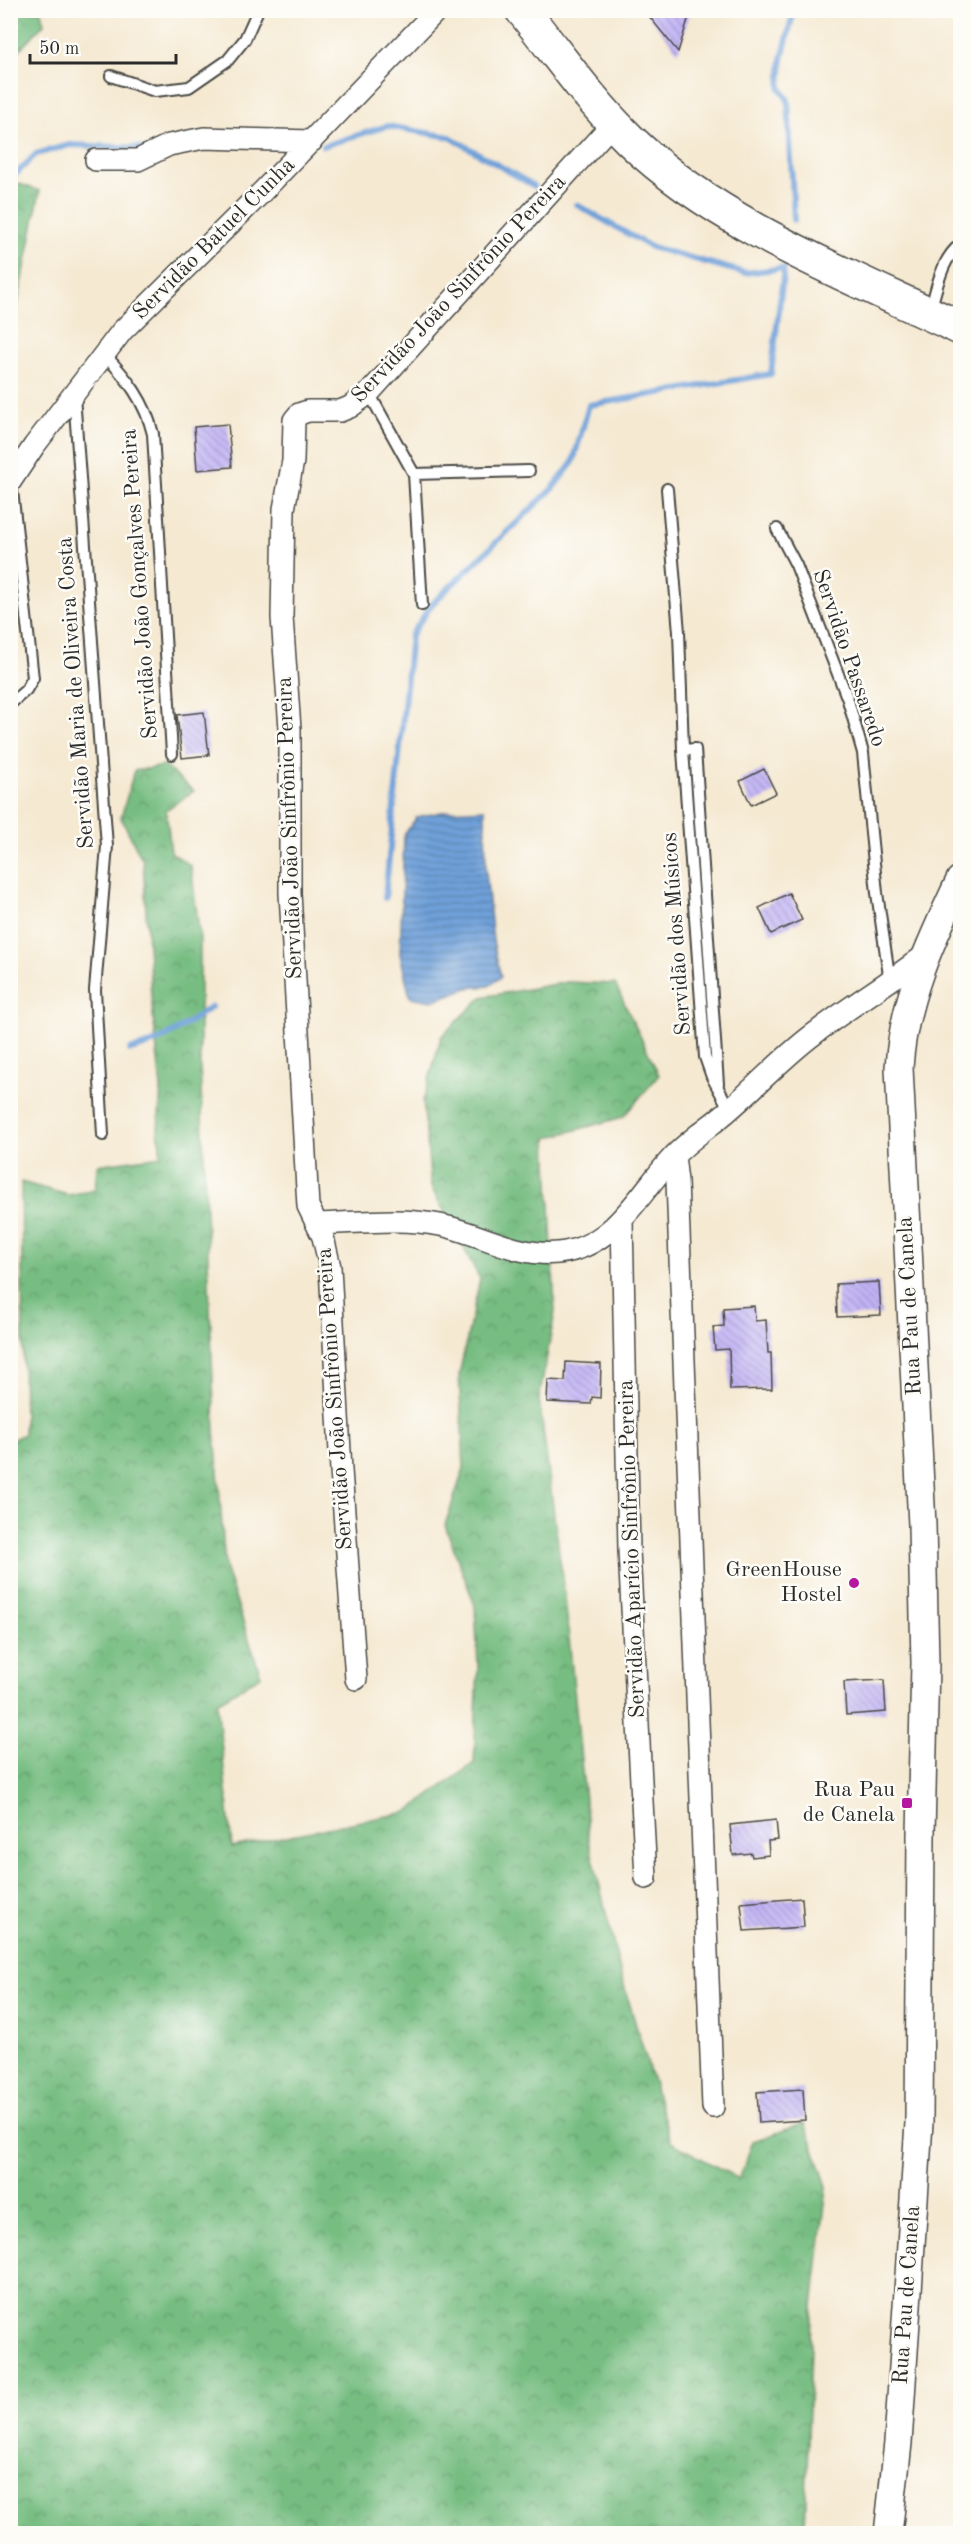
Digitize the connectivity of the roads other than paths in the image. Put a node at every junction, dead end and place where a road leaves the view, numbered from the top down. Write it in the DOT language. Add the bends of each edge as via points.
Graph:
graph roads {
  1 [pos="258,10"];
  2 [pos="437,10"];
  3 [pos="522,10"];
  4 [pos="111,76"];
  5 [pos="613,123"];
  6 [pos="312,141"];
  7 [pos="96,160"];
  8 [pos="960,245"];
  9 [pos="929,314"];
  10 [pos="960,328"];
  11 [pos="104,354"];
  12 [pos="73,393"];
  13 [pos="369,393"];
  14 [pos="529,471"];
  15 [pos="414,474"];
  16 [pos="11,482"];
  17 [pos="667,489"];
  18 [pos="777,529"];
  19 [pos="422,605"];
  20 [pos="10,704"];
  21 [pos="171,754"];
  22 [pos="698,861"];
  23 [pos="960,880"];
  24 [pos="706,915"];
  25 [pos="695,916"];
  26 [pos="952,921"];
  27 [pos="925,955"];
  28 [pos="890,982"];
  29 [pos="719,1090"];
  30 [pos="730,1110"];
  31 [pos="103,1135"];
  32 [pos="674,1156"];
  33 [pos="622,1220"];
  34 [pos="317,1224"];
  35 [pos="356,1679"];
  36 [pos="646,1878"];
  37 [pos="713,2107"];
  38 [pos="888,2534"];
  1 -- 4 [label="lane" via="245,39 228,60 189,87 155,91"];
  2 -- 6 [label="street, Servidão Batuel Cunha"];
  3 -- 5 [label="main road"];
  5 -- 9 [label="main road" via="709,203"];
  5 -- 13 [label="street, Servidão João Sinfrônio Pereira"];
  6 -- 7 [label="street" via="204,138 169,145 138,159"];
  6 -- 11 [label="street, Servidão Batuel Cunha"];
  8 -- 9 [label="lane" via="945,263"];
  9 -- 10 [label="main road"];
  11 -- 12 [label="street, Servidão Batuel Cunha"];
  11 -- 21 [label="lane, Servidão João Gonçalves Pereira" via="129,381 149,417 153,434"];
  12 -- 16 [label="street, Servidão Batuel Cunha"];
  12 -- 31 [label="lane, Servidão Maria de Oliveira Costa" via="107,846 95,990"];
  13 -- 15 [label="lane"];
  13 -- 34 [label="street, Servidão João Sinfrônio Pereira" via="340,411 308,411 294,420 293,461 284,509 282,617 290,729 290,893 308,1206"];
  14 -- 15 [label="lane"];
  15 -- 19 [label="lane"];
  16 -- 20 [label="lane" via="33,678"];
  17 -- 22 [label="lane, Servidão dos Músicos" via="679,632 683,750"];
  18 -- 28 [label="lane, Servidão Passaredo" via="796,565 848,700 863,753"];
  22 -- 24 [label="lane"];
  22 -- 25 [label="lane, Servidão dos Músicos"];
  23 -- 26 [label="street, Rua Pau de Canela"];
  24 -- 25 [label="lane"];
  24 -- 29 [label="lane"];
  25 -- 29 [label="lane, Servidão dos Músicos" via="705,1057"];
  26 -- 27 [label="street, Rua Pau de Canela"];
  27 -- 28 [label="street"];
  27 -- 38 [label="street, Rua Pau de Canela" via="905,1018 898,1068 926,1663 919,2123 898,2443"];
  28 -- 30 [label="street" via="813,1034"];
  29 -- 30 [label="lane, Servidão dos Músicos"];
  30 -- 32 [label="street"];
  32 -- 33 [label="street"];
  32 -- 37 [label="street"];
  33 -- 34 [label="street" via="598,1240 578,1250 537,1254 440,1225"];
  33 -- 36 [label="street, Servidão Aparício Sinfrônio Pereira" via="629,1550"];
  34 -- 35 [label="street, Servidão João Sinfrônio Pereira" via="330,1267"];
}
